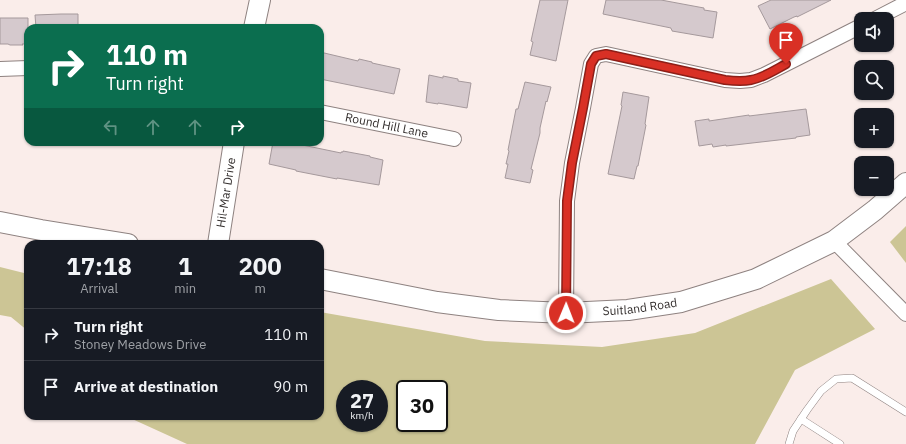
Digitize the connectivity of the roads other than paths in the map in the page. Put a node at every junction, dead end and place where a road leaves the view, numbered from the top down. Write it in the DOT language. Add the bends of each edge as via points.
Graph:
graph roads {
  1 [pos="260,0"];
  2 [pos="906,3"];
  3 [pos="889,12"];
  4 [pos="255,24"];
  5 [pos="854,30"];
  6 [pos="24,68"];
  7 [pos="0,69"];
  8 [pos="324,113"];
  9 [pos="454,139"];
  10 [pos="233,146"];
  11 [pos="906,183"];
  12 [pos="0,222"];
  13 [pos="103,240"];
  14 [pos="219,240"];
  15 [pos="834,241"];
  16 [pos="324,280"];
  17 [pos="566,313"];
  18 [pos="906,314"];
  19 [pos="906,412"];
  20 [pos="801,419"];
  21 [pos="789,444"];
  22 [pos="840,444"];
  1 -- 4 [label="main road"];
  2 -- 3 [label="street"];
  5 -- 17 [label="street" via="764,76 751,80 725,80 606,54 596,56 591,64 567,201"];
  6 -- 7 [label="street"];
  8 -- 9 [label="street, Round Hill Lane"];
  10 -- 14 [label="main road, Hil-Mar Drive"];
  11 -- 15 [label="main road, Suitland Road"];
  12 -- 13 [label="main road"];
  15 -- 17 [label="main road, Suitland Road" via="756,279 681,302 628,310"];
  15 -- 18 [label="street"];
  16 -- 17 [label="main road, Suitland Road" via="437,302 500,310"];
  19 -- 20 [label="lane" via="852,378 836,379 821,391"];
  20 -- 21 [label="lane" via="793,431"];
  20 -- 22 [label="lane"];
}
